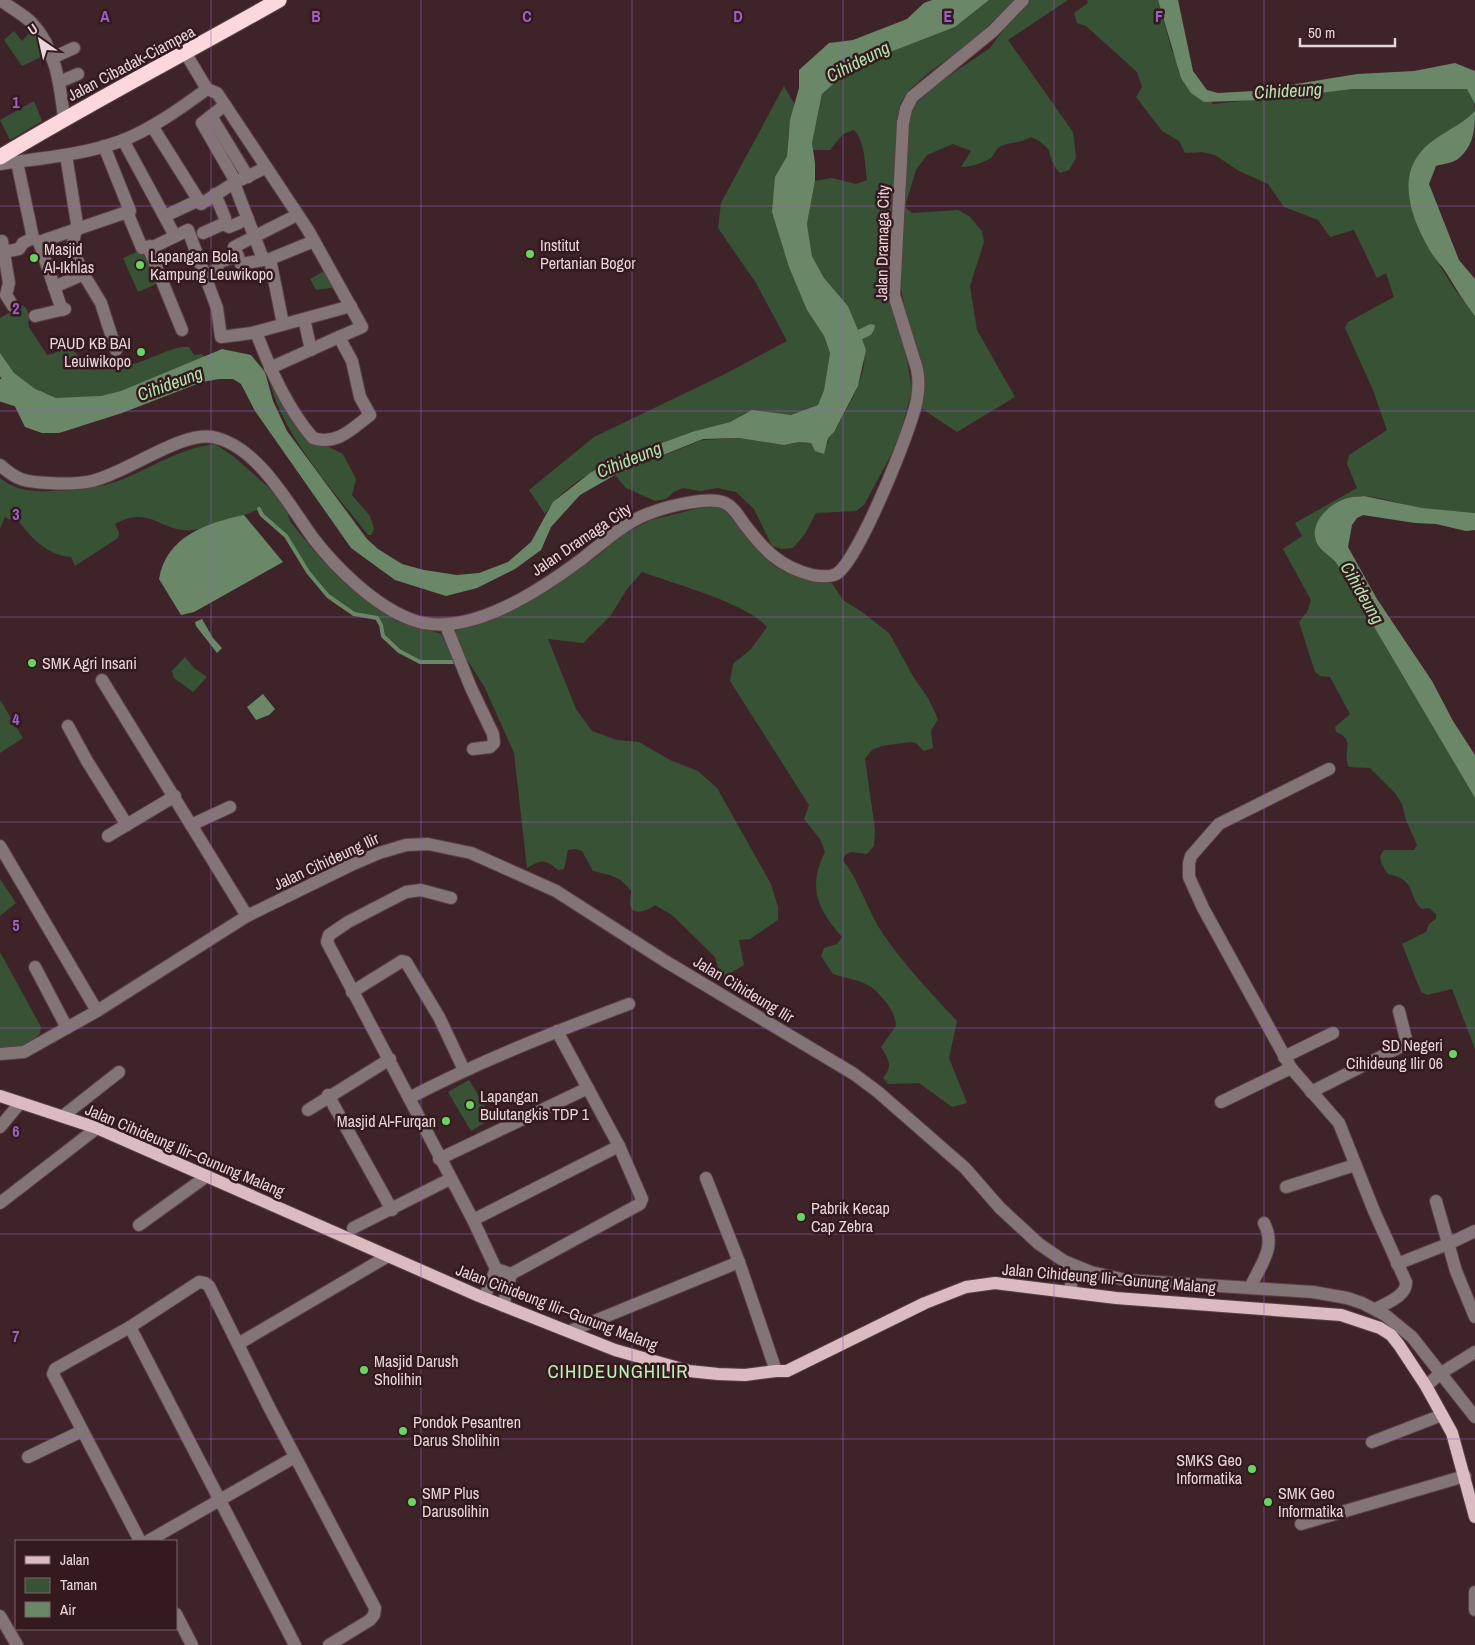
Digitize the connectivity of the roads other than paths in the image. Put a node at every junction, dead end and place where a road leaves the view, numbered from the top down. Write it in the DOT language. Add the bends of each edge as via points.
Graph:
graph roads {
  1 [pos="0,0"];
  2 [pos="279,0"];
  3 [pos="1023,0"];
  4 [pos="74,48"];
  5 [pos="186,54"];
  6 [pos="52,58"];
  7 [pos="78,74"];
  8 [pos="59,82"];
  9 [pos="208,89"];
  10 [pos="225,106"];
  11 [pos="64,118"];
  12 [pos="152,126"];
  13 [pos="123,140"];
  14 [pos="104,146"];
  15 [pos="66,155"];
  16 [pos="0,157"];
  17 [pos="17,162"];
  18 [pos="0,164"];
  19 [pos="265,168"];
  20 [pos="239,181"];
  21 [pos="215,194"];
  22 [pos="199,200"];
  23 [pos="130,211"];
  24 [pos="297,215"];
  25 [pos="165,216"];
  26 [pos="248,219"];
  27 [pos="225,224"];
  28 [pos="75,230"];
  29 [pos="203,234"];
  30 [pos="175,236"];
  31 [pos="255,238"];
  32 [pos="36,240"];
  33 [pos="314,241"];
  34 [pos="150,246"];
  35 [pos="2,247"];
  36 [pos="238,256"];
  37 [pos="266,259"];
  38 [pos="84,274"];
  39 [pos="206,274"];
  40 [pos="54,287"];
  41 [pos="13,306"];
  42 [pos="351,306"];
  43 [pos="35,316"];
  44 [pos="305,323"];
  45 [pos="283,324"];
  46 [pos="182,330"];
  47 [pos="256,332"];
  48 [pos="339,338"];
  49 [pos="116,350"];
  50 [pos="311,350"];
  51 [pos="270,368"];
  52 [pos="0,465"];
  53 [pos="446,626"];
  54 [pos="102,680"];
  55 [pos="68,726"];
  56 [pos="473,749"];
  57 [pos="1329,769"];
  58 [pos="174,796"];
  59 [pos="230,807"];
  60 [pos="126,825"];
  61 [pos="191,825"];
  62 [pos="108,836"];
  63 [pos="0,846"];
  64 [pos="451,898"];
  65 [pos="247,916"];
  66 [pos="35,967"];
  67 [pos="352,992"];
  68 [pos="629,1004"];
  69 [pos="97,1011"];
  70 [pos="1399,1011"];
  71 [pos="67,1028"];
  72 [pos="557,1030"];
  73 [pos="1333,1033"];
  74 [pos="0,1054"];
  75 [pos="390,1059"];
  76 [pos="1288,1063"];
  77 [pos="464,1070"];
  78 [pos="119,1072"];
  79 [pos="588,1088"];
  80 [pos="1311,1092"];
  81 [pos="0,1096"];
  82 [pos="328,1096"];
  83 [pos="409,1098"];
  84 [pos="1221,1102"];
  85 [pos="20,1103"];
  86 [pos="308,1110"];
  87 [pos="63,1116"];
  88 [pos="0,1126"];
  89 [pos="97,1128"];
  90 [pos="619,1146"];
  91 [pos="439,1159"];
  92 [pos="1354,1165"];
  93 [pos="207,1176"];
  94 [pos="706,1178"];
  95 [pos="450,1179"];
  96 [pos="1286,1187"];
  97 [pos="1436,1201"];
  98 [pos="0,1203"];
  99 [pos="392,1210"];
  100 [pos="473,1220"];
  101 [pos="1264,1223"];
  102 [pos="139,1225"];
  103 [pos="353,1228"];
  104 [pos="1475,1231"];
  105 [pos="1448,1244"];
  106 [pos="388,1256"];
  107 [pos="739,1262"];
  108 [pos="1396,1264"];
  109 [pos="1074,1266"];
  110 [pos="496,1269"];
  111 [pos="511,1274"];
  112 [pos="1250,1288"];
  113 [pos="1070,1291"];
  114 [pos="484,1298"];
  115 [pos="503,1306"];
  116 [pos="1376,1309"];
  117 [pos="1475,1317"];
  118 [pos="130,1327"];
  119 [pos="570,1331"];
  120 [pos="238,1344"];
  121 [pos="1475,1352"];
  122 [pos="776,1370"];
  123 [pos="1434,1379"];
  124 [pos="1442,1416"];
  125 [pos="1475,1416"];
  126 [pos="82,1431"];
  127 [pos="1372,1442"];
  128 [pos="28,1457"];
  129 [pos="295,1457"];
  130 [pos="1465,1476"];
  131 [pos="220,1500"];
  132 [pos="1473,1500"];
  133 [pos="1475,1517"];
  134 [pos="1301,1524"];
  135 [pos="139,1540"];
  136 [pos="150,1540"];
  137 [pos="1475,1592"];
  138 [pos="1475,1610"];
  139 [pos="0,1616"];
  140 [pos="178,1618"];
  141 [pos="17,1645"];
  142 [pos="192,1645"];
  143 [pos="296,1645"];
  144 [pos="329,1645"];
  1 -- 6 [label="street" via="31,23"];
  2 -- 5 [label="highway, Jalan Cibadak-Ciampea"];
  3 -- 53 [label="street, Jalan Dramaga City" via="993,32 912,96 906,109 894,295 917,369 917,399 912,420 867,530 850,561 835,575 820,577 780,563 767,552 732,508 722,501 705,501 651,512 530,594 478,620"];
  4 -- 6 [label="street"];
  5 -- 9 [label="street"];
  5 -- 11 [label="highway, Jalan Cibadak-Ciampea"];
  6 -- 8 [label="street"];
  7 -- 8 [label="street"];
  8 -- 11 [label="street"];
  9 -- 10 [label="street" via="217,93"];
  9 -- 12 [label="street"];
  10 -- 19 [label="street"];
  10 -- 20 [label="street" via="212,116"];
  11 -- 16 [label="highway, Jalan Cibadak-Ciampea"];
  12 -- 13 [label="street"];
  12 -- 22 [label="street"];
  13 -- 14 [label="street"];
  13 -- 25 [label="street"];
  14 -- 15 [label="street"];
  14 -- 23 [label="street"];
  15 -- 17 [label="street"];
  15 -- 28 [label="street" via="77,224"];
  17 -- 18 [label="street"];
  17 -- 32 [label="street"];
  19 -- 20 [label="street"];
  19 -- 24 [label="street"];
  20 -- 21 [label="street"];
  20 -- 26 [label="street"];
  21 -- 22 [label="street" via="201,204"];
  21 -- 27 [label="street"];
  22 -- 25 [label="street"];
  24 -- 31 [label="street"];
  24 -- 33 [label="street"];
  25 -- 30 [label="street"];
  26 -- 27 [label="street" via="229,227"];
  26 -- 31 [label="street"];
  27 -- 29 [label="street"];
  28 -- 32 [label="street"];
  28 -- 34 [label="street" via="127,212 142,248"];
  28 -- 38 [label="street" via="76,256"];
  30 -- 34 [label="street"];
  30 -- 39 [label="street" via="188,230"];
  31 -- 36 [label="street" via="234,247"];
  31 -- 37 [label="street"];
  32 -- 35 [label="street" via="22,243 19,248"];
  32 -- 40 [label="street"];
  33 -- 37 [label="street"];
  33 -- 42 [label="street"];
  34 -- 46 [label="street"];
  35 -- 41 [label="street" via="9,283 6,295"];
  36 -- 37 [label="street" via="241,264"];
  36 -- 39 [label="street" via="219,262 216,271"];
  37 -- 45 [label="street"];
  38 -- 40 [label="street"];
  38 -- 49 [label="street" via="101,303"];
  39 -- 47 [label="street" via="217,308 221,337"];
  40 -- 43 [label="street" via="63,310"];
  42 -- 45 [label="street"];
  42 -- 48 [label="street" via="362,327"];
  44 -- 50 [label="street"];
  45 -- 47 [label="street"];
  47 -- 51 [label="street"];
  48 -- 50 [label="street"];
  48 -- 51 [label="street" via="352,361 360,397 370,415 332,441 313,438 300,423"];
  50 -- 51 [label="street"];
  52 -- 53 [label="street, Jalan Dramaga City" via="14,478 26,482 92,481 196,436 217,438 234,445 277,485 314,540 346,575 400,614 413,620"];
  53 -- 56 [label="street" via="493,734 494,743 490,747"];
  54 -- 58 [label="street"];
  55 -- 60 [label="street"];
  57 -- 76 [label="street" via="1219,824 1192,856 1190,864 1189,877 1203,908"];
  58 -- 60 [label="street"];
  58 -- 61 [label="street"];
  59 -- 61 [label="street"];
  60 -- 62 [label="street"];
  61 -- 65 [label="street"];
  63 -- 69 [label="street"];
  64 -- 67 [label="street" via="420,890 406,892 330,935 328,947"];
  65 -- 69 [label="street, Jalan Cihideung Ilir"];
  65 -- 109 [label="street, Jalan Cihideung Ilir" via="351,865 406,845 446,846 516,871 556,891 665,961 854,1074 965,1168 1000,1208 1039,1244"];
  66 -- 71 [label="street"];
  67 -- 75 [label="street"];
  67 -- 77 [label="street" via="402,961 406,962 439,1017"];
  68 -- 72 [label="street"];
  69 -- 71 [label="street, Jalan Cihideung Ilir"];
  70 -- 80 [label="street" via="1406,1044"];
  71 -- 74 [label="street, Jalan Cihideung Ilir" via="24,1052"];
  72 -- 77 [label="street"];
  72 -- 79 [label="street"];
  73 -- 76 [label="street"];
  75 -- 82 [label="street"];
  75 -- 83 [label="street"];
  76 -- 80 [label="street"];
  76 -- 84 [label="street"];
  77 -- 83 [label="street"];
  78 -- 87 [label="street"];
  79 -- 90 [label="street"];
  79 -- 91 [label="street"];
  80 -- 92 [label="street" via="1339,1123"];
  81 -- 85 [label="main road, Jalan Cihideung Ilir–Gunung Malang"];
  82 -- 86 [label="street"];
  82 -- 99 [label="street"];
  83 -- 91 [label="street"];
  85 -- 87 [label="main road, Jalan Cihideung Ilir–Gunung Malang"];
  85 -- 88 [label="street"];
  87 -- 89 [label="main road, Jalan Cihideung Ilir–Gunung Malang"];
  89 -- 93 [label="main road, Jalan Cihideung Ilir–Gunung Malang"];
  89 -- 98 [label="street"];
  90 -- 100 [label="street"];
  90 -- 111 [label="street" via="640,1193 640,1204"];
  91 -- 95 [label="street"];
  92 -- 96 [label="street"];
  92 -- 108 [label="street"];
  93 -- 102 [label="street"];
  93 -- 106 [label="main road, Jalan Cihideung Ilir–Gunung Malang"];
  94 -- 107 [label="street"];
  95 -- 99 [label="street"];
  95 -- 100 [label="street"];
  97 -- 105 [label="street"];
  99 -- 103 [label="street"];
  100 -- 110 [label="street"];
  101 -- 112 [label="street" via="1270,1243"];
  104 -- 105 [label="street"];
  105 -- 108 [label="street"];
  105 -- 117 [label="street"];
  106 -- 114 [label="main road, Jalan Cihideung Ilir–Gunung Malang"];
  106 -- 120 [label="street"];
  107 -- 119 [label="street"];
  107 -- 122 [label="street"];
  108 -- 116 [label="street" via="1406,1287"];
  109 -- 112 [label="street, Jalan Cihideung Ilir" via="1126,1280"];
  109 -- 113 [label="street"];
  110 -- 111 [label="street"];
  110 -- 114 [label="street"];
  111 -- 115 [label="street"];
  112 -- 116 [label="street, Jalan Cihideung Ilir" via="1330,1294"];
  113 -- 122 [label="main road, Jalan Cihideung Ilir–Gunung Malang" via="1008,1283 966,1287 925,1303 787,1371"];
  113 -- 123 [label="main road, Jalan Cihideung Ilir–Gunung Malang" via="1116,1298 1348,1317 1391,1335"];
  114 -- 115 [label="main road, Jalan Cihideung Ilir–Gunung Malang"];
  115 -- 119 [label="main road, Jalan Cihideung Ilir–Gunung Malang"];
  116 -- 123 [label="street, Jalan Cihideung Ilir" via="1412,1338"];
  118 -- 120 [label="street" via="199,1282 209,1286"];
  118 -- 126 [label="street" via="55,1369 53,1374"];
  118 -- 131 [label="street"];
  119 -- 122 [label="main road, Jalan Cihideung Ilir–Gunung Malang" via="615,1350 689,1371 745,1375"];
  120 -- 129 [label="street"];
  121 -- 123 [label="street"];
  123 -- 124 [label="main road, Jalan Cihideung Ilir–Gunung Malang"];
  123 -- 125 [label="street, Jalan Cihideung Ilir"];
  124 -- 127 [label="street"];
  124 -- 130 [label="main road, Jalan Cihideung Ilir–Gunung Malang" via="1452,1433"];
  126 -- 128 [label="street"];
  126 -- 135 [label="street"];
  129 -- 131 [label="street"];
  129 -- 144 [label="street" via="375,1608 370,1620"];
  130 -- 132 [label="main road, Jalan Cihideung Ilir–Gunung Malang"];
  130 -- 134 [label="street"];
  131 -- 136 [label="street"];
  131 -- 143 [label="street"];
  132 -- 133 [label="main road, Jalan Cihideung Ilir–Gunung Malang"];
  137 -- 138 [label="street"];
  139 -- 141 [label="street"];
  140 -- 142 [label="street"];
}
